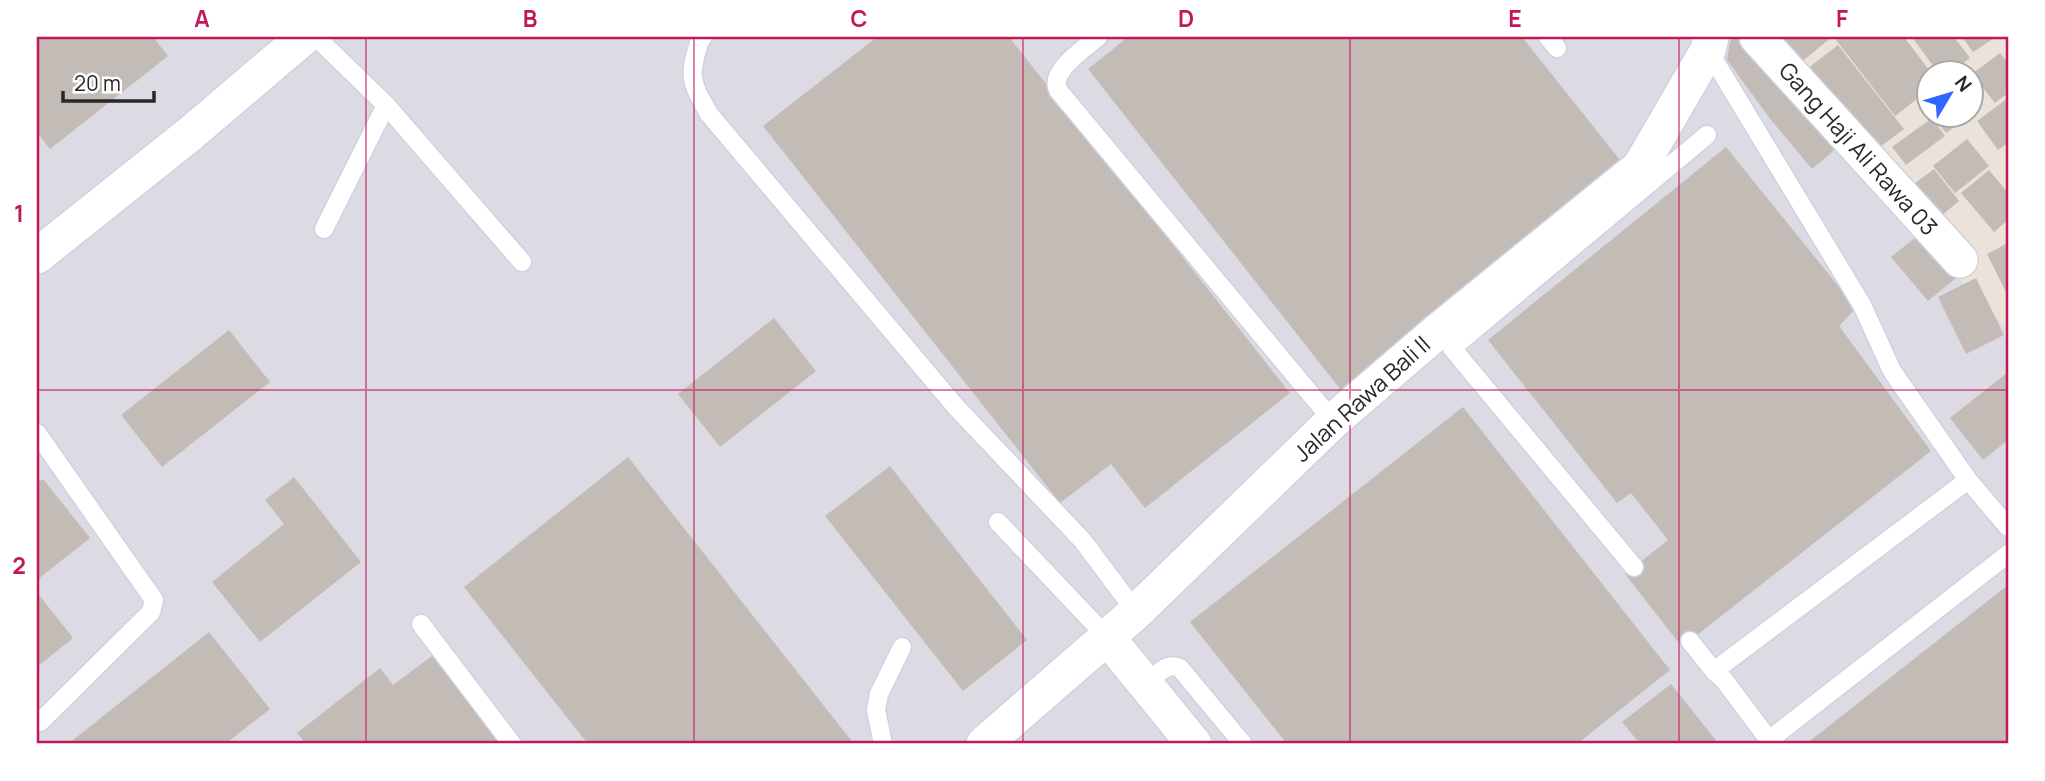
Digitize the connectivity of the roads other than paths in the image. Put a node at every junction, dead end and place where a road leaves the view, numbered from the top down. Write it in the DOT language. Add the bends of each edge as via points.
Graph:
graph roads {
  1 [pos="304,37"];
  2 [pos="316,37"];
  3 [pos="704,37"];
  4 [pos="1098,37"];
  5 [pos="1757,37"];
  6 [pos="1709,43"];
  7 [pos="386,105"];
  8 [pos="1707,135"];
  9 [pos="324,229"];
  10 [pos="37,256"];
  11 [pos="1960,260"];
  12 [pos="522,262"];
  13 [pos="1334,421"];
  14 [pos="37,433"];
  15 [pos="1968,480"];
  16 [pos="998,522"];
  17 [pos="2008,527"];
  18 [pos="2008,554"];
  19 [pos="1633,567"];
  20 [pos="1136,612"];
  21 [pos="421,624"];
  22 [pos="1107,637"];
  23 [pos="1690,641"];
  24 [pos="902,647"];
  25 [pos="1714,671"];
  26 [pos="1146,685"];
  27 [pos="40,722"];
  28 [pos="1771,742"];
  29 [pos="512,744"];
  30 [pos="883,744"];
  31 [pos="984,744"];
  32 [pos="1194,744"];
  33 [pos="1243,744"];
  1 -- 10 [label="street"];
  2 -- 7 [label="lane"];
  3 -- 20 [label="lane" via="691,67 695,89 709,114 956,407 1083,541"];
  4 -- 13 [label="lane" via="1067,63 1057,77 1058,90"];
  5 -- 11 [label="street, Gang Haji Ali Rawa 03"];
  6 -- 13 [label="street, Jalan Rawa Bali II" via="1640,167"];
  6 -- 15 [label="lane" via="1862,305 1892,371"];
  7 -- 9 [label="lane"];
  7 -- 12 [label="lane"];
  8 -- 19 [label="lane" via="1452,348"];
  13 -- 20 [label="street, Jalan Rawa Bali II"];
  14 -- 27 [label="lane" via="154,600 151,612"];
  15 -- 17 [label="lane"];
  15 -- 25 [label="lane"];
  16 -- 22 [label="lane"];
  18 -- 28 [label="lane"];
  20 -- 22 [label="street, Jalan Rawa Bali II"];
  21 -- 29 [label="lane"];
  22 -- 26 [label="street"];
  22 -- 31 [label="street, Jalan Rawa Bali II"];
  23 -- 25 [label="lane"];
  24 -- 30 [label="lane" via="879,694 876,710"];
  25 -- 28 [label="lane"];
  26 -- 32 [label="street"];
  26 -- 33 [label="lane" via="1167,666 1180,668"];
}
